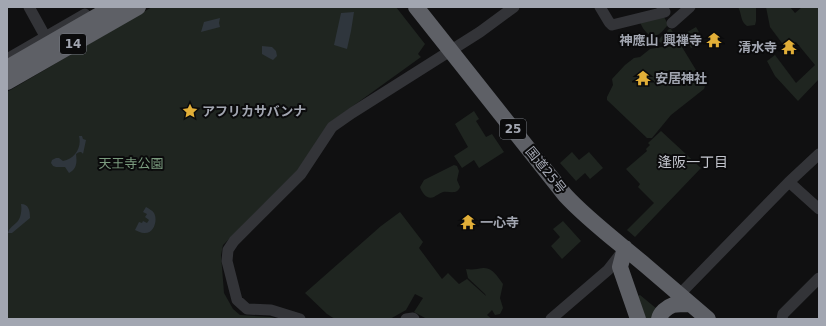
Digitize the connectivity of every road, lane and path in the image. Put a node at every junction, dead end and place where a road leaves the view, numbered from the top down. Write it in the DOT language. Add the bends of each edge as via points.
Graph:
graph roads {
  1 [pos="28,7"];
  2 [pos="98,7"];
  3 [pos="113,7"];
  4 [pos="138,7"];
  5 [pos="416,7"];
  6 [pos="514,7"];
  7 [pos="600,7"];
  8 [pos="662,7"];
  9 [pos="690,7"];
  10 [pos="672,23"];
  11 [pos="45,36"];
  12 [pos="450,50"];
  13 [pos="7,59"];
  14 [pos="7,68"];
  15 [pos="7,82"];
  16 [pos="819,154"];
  17 [pos="789,182"];
  18 [pos="819,209"];
  19 [pos="625,248"];
  20 [pos="819,278"];
  21 [pos="685,300"];
  22 [pos="300,319"];
  23 [pos="406,319"];
  24 [pos="414,319"];
  25 [pos="551,319"];
  26 [pos="638,319"];
  27 [pos="659,319"];
  28 [pos="708,319"];
  29 [pos="782,319"];
  1 -- 11 [label="street"];
  2 -- 11 [label="street"];
  3 -- 14 [label="highway, 14"];
  4 -- 15 [label="highway, 14"];
  5 -- 12 [label="highway, 国道25号 / 25"];
  6 -- 12 [label="street"];
  7 -- 8 [label="street" via="612,25 665,12"];
  9 -- 10 [label="street"];
  11 -- 13 [label="street"];
  12 -- 19 [label="highway, 国道25号 / 25" via="565,195"];
  12 -- 22 [label="street" via="332,127 301,174 228,250 227,261 237,300 247,309 271,310"];
  16 -- 17 [label="street"];
  17 -- 18 [label="street"];
  17 -- 21 [label="street"];
  19 -- 21 [label="highway, 国道25号 / 25"];
  19 -- 25 [label="street" via="608,270"];
  19 -- 26 [label="highway" via="620,267"];
  20 -- 29 [label="street" via="783,314"];
  21 -- 27 [label="highway" via="665,310"];
  21 -- 28 [label="highway, 国道25号 / 25"];
  23 -- 24 [label="street"];
}
